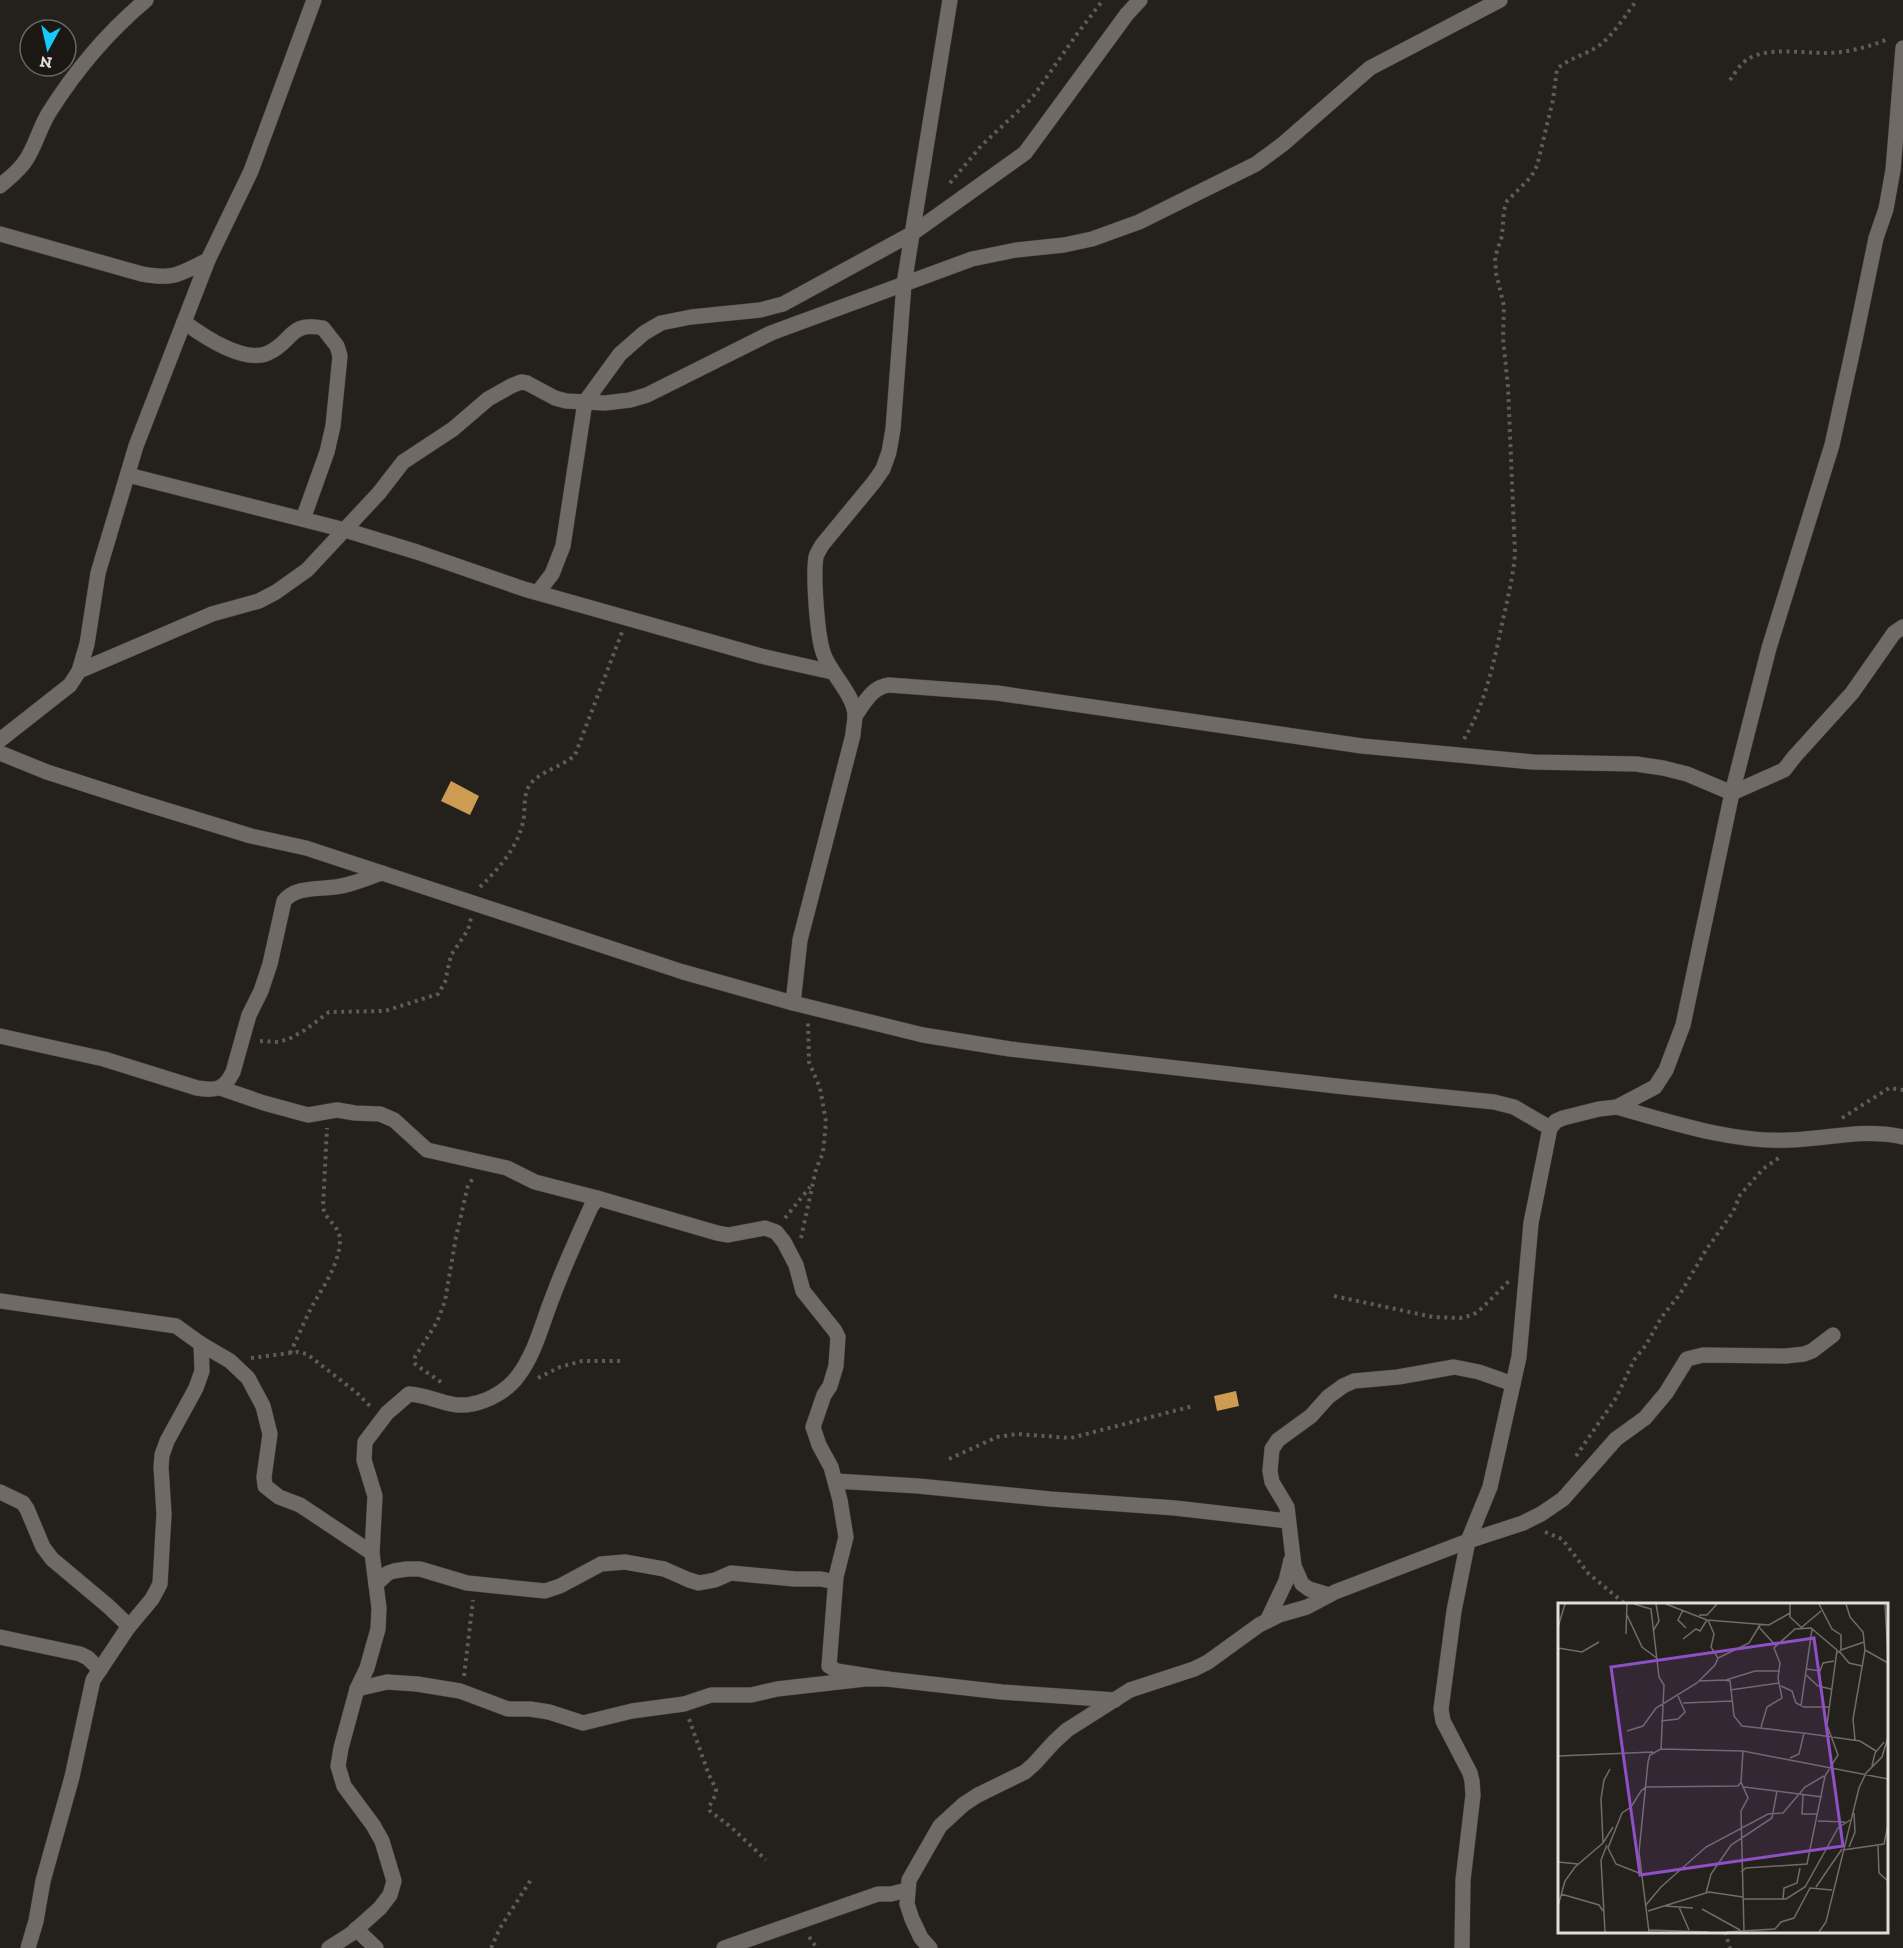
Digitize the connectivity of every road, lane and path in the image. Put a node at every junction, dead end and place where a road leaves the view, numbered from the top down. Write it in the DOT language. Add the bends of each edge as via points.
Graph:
graph roads {
  1 [pos="146,0"];
  2 [pos="314,0"];
  3 [pos="950,0"];
  4 [pos="1103,0"];
  5 [pos="1140,0"];
  6 [pos="1500,0"];
  7 [pos="1637,0"];
  8 [pos="1897,43"];
  9 [pos="1730,80"];
  10 [pos="0,186"];
  11 [pos="948,186"];
  12 [pos="913,233"];
  13 [pos="0,234"];
  14 [pos="208,260"];
  15 [pos="904,284"];
  16 [pos="184,322"];
  17 [pos="585,402"];
  18 [pos="128,475"];
  19 [pos="303,519"];
  20 [pos="345,530"];
  21 [pos="538,592"];
  22 [pos="627,618"];
  23 [pos="1903,627"];
  24 [pos="79,671"];
  25 [pos="832,672"];
  26 [pos="855,716"];
  27 [pos="0,740"];
  28 [pos="0,753"];
  29 [pos="1455,755"];
  30 [pos="1732,793"];
  31 [pos="382,873"];
  32 [pos="470,902"];
  33 [pos="801,1005"];
  34 [pos="0,1036"];
  35 [pos="241,1040"];
  36 [pos="220,1088"];
  37 [pos="1903,1090"];
  38 [pos="1617,1107"];
  39 [pos="328,1112"];
  40 [pos="1837,1120"];
  41 [pos="1550,1128"];
  42 [pos="1903,1137"];
  43 [pos="1783,1156"];
  44 [pos="485,1163"];
  45 [pos="812,1184"];
  46 [pos="597,1198"];
  47 [pos="770,1228"];
  48 [pos="796,1265"];
  49 [pos="1527,1269"];
  50 [pos="1334,1296"];
  51 [pos="0,1301"];
  52 [pos="1833,1335"];
  53 [pos="201,1344"];
  54 [pos="290,1353"];
  55 [pos="230,1361"];
  56 [pos="624,1361"];
  57 [pos="535,1380"];
  58 [pos="1513,1383"];
  59 [pos="446,1384"];
  60 [pos="1193,1406"];
  61 [pos="382,1418"];
  62 [pos="949,1459"];
  63 [pos="1573,1459"];
  64 [pos="835,1481"];
  65 [pos="0,1492"];
  66 [pos="1288,1521"];
  67 [pos="1523,1523"];
  68 [pos="1468,1540"];
  69 [pos="1292,1548"];
  70 [pos="372,1553"];
  71 [pos="835,1582"];
  72 [pos="476,1583"];
  73 [pos="376,1584"];
  74 [pos="1329,1595"];
  75 [pos="1623,1603"];
  76 [pos="1267,1621"];
  77 [pos="129,1626"];
  78 [pos="0,1637"];
  79 [pos="99,1670"];
  80 [pos="887,1679"];
  81 [pos="357,1689"];
  82 [pos="460,1691"];
  83 [pos="1115,1700"];
  84 [pos="684,1704"];
  85 [pos="766,1860"];
  86 [pos="532,1878"];
  87 [pos="907,1890"];
  88 [pos="356,1929"];
  89 [pos="1725,1933"];
  90 [pos="28,1948"];
  91 [pos="329,1948"];
  92 [pos="376,1948"];
  93 [pos="491,1948"];
  94 [pos="724,1948"];
  95 [pos="930,1948"];
  96 [pos="1462,1948"];
  97 [pos="1730,1948"];
  1 -- 10 [label="street" via="120,22 69,83 49,112 27,159"];
  2 -- 14 [label="street" via="251,171"];
  3 -- 12 [label="street"];
  4 -- 11 [label="path" via="1032,98 981,146"];
  5 -- 12 [label="street" via="1024,153"];
  6 -- 15 [label="street" via="1370,68 1256,164 1139,222 1092,239 972,259"];
  7 -- 29 [label="path" via="1604,42 1557,69 1537,166 1504,210 1495,267 1504,306 1514,564 1490,674 1471,729"];
  8 -- 9 [label="path" via="1827,53 1757,54 1746,59"];
  8 -- 30 [label="street" via="1893,170 1886,209 1876,238 1832,445 1769,648"];
  12 -- 15 [label="street"];
  12 -- 17 [label="street" via="783,304 651,327 620,354"];
  13 -- 14 [label="street" via="164,278 177,276"];
  14 -- 16 [label="street"];
  15 -- 17 [label="street" via="771,333 647,395 605,403"];
  15 -- 25 [label="street" via="889,452 874,482 817,555 820,641"];
  16 -- 18 [label="street"];
  16 -- 19 [label="street" via="210,340 244,355 270,353 304,326 323,328 337,346 340,356 333,426"];
  17 -- 20 [label="street" via="555,398 524,382 511,386 403,462"];
  17 -- 21 [label="street" via="563,546 552,574"];
  18 -- 19 [label="street"];
  18 -- 24 [label="street" via="98,573"];
  19 -- 20 [label="street"];
  20 -- 21 [label="street"];
  20 -- 24 [label="street" via="307,570 276,592 212,614"];
  21 -- 22 [label="street"];
  22 -- 25 [label="street"];
  22 -- 32 [label="path" via="575,755 531,783 523,822 509,854"];
  23 -- 30 [label="street" via="1894,633 1852,693 1784,770"];
  24 -- 27 [label="street" via="70,686"];
  25 -- 26 [label="street" via="852,702"];
  26 -- 29 [label="street" via="873,691 890,685 997,693 1362,746"];
  26 -- 33 [label="street" via="800,940"];
  28 -- 31 [label="street" via="140,802"];
  29 -- 30 [label="street" via="1645,765 1687,774"];
  30 -- 38 [label="street" via="1683,1025 1666,1070 1655,1087"];
  31 -- 32 [label="street"];
  31 -- 35 [label="street" via="344,886 289,895 284,901 270,964"];
  32 -- 33 [label="street" via="683,972"];
  32 -- 35 [label="path" via="468,930 451,955 438,994 385,1011 329,1011 305,1030 278,1042"];
  33 -- 41 [label="street" via="923,1035 1010,1048 1494,1102 1514,1107"];
  33 -- 45 [label="path" via="809,1062 820,1088 826,1122 823,1153"];
  34 -- 36 [label="street" via="104,1059 197,1088"];
  35 -- 36 [label="street" via="233,1072"];
  36 -- 39 [label="street" via="308,1114"];
  37 -- 40 [label="path" via="1888,1088"];
  38 -- 41 [label="street" via="1563,1118"];
  38 -- 42 [label="street" via="1683,1126 1756,1139 1841,1134"];
  39 -- 44 [label="street" via="380,1114 394,1120 427,1150"];
  39 -- 54 [label="path" via="323,1207 339,1233 338,1251 326,1284"];
  41 -- 49 [label="street" via="1531,1223"];
  43 -- 63 [label="path" via="1763,1169 1740,1195 1733,1212 1634,1360 1616,1398"];
  44 -- 46 [label="street" via="507,1168 535,1182"];
  44 -- 59 [label="path" via="468,1185 445,1301 414,1362"];
  45 -- 47 [label="path" via="787,1217"];
  45 -- 48 [label="path"];
  46 -- 47 [label="street" via="728,1235"];
  46 -- 61 [label="street" via="556,1287 536,1343 517,1377 492,1398 472,1404 454,1405 409,1394"];
  47 -- 48 [label="street" via="784,1242"];
  48 -- 64 [label="street" via="802,1291 838,1337 836,1366 813,1427"];
  49 -- 50 [label="path" via="1473,1315 1461,1318 1432,1317"];
  49 -- 58 [label="street"];
  51 -- 53 [label="street" via="176,1326"];
  52 -- 67 [label="street" via="1804,1354 1703,1355 1687,1359 1645,1418 1616,1439 1563,1500"];
  53 -- 55 [label="street"];
  53 -- 77 [label="street" via="202,1371 162,1455 160,1584"];
  54 -- 55 [label="path"];
  54 -- 61 [label="path" via="307,1354 320,1363"];
  55 -- 70 [label="street" via="248,1378 263,1406 270,1434 264,1486"];
  56 -- 57 [label="path" via="582,1361 560,1366"];
  58 -- 66 [label="street" via="1454,1367 1354,1381 1343,1386 1272,1449 1272,1482 1287,1507"];
  58 -- 68 [label="street" via="1490,1486"];
  60 -- 62 [label="path" via="1071,1438 1027,1434 997,1437"];
  61 -- 70 [label="street" via="365,1442 364,1452 375,1496"];
  64 -- 66 [label="street" via="1175,1508"];
  64 -- 71 [label="street" via="846,1536"];
  65 -- 77 [label="street" via="23,1503 52,1559"];
  66 -- 69 [label="street"];
  67 -- 68 [label="street"];
  67 -- 75 [label="path" via="1562,1539 1588,1573"];
  68 -- 74 [label="street"];
  68 -- 96 [label="street" via="1440,1709 1472,1781"];
  69 -- 74 [label="street" via="1302,1584"];
  69 -- 76 [label="street" via="1286,1581"];
  70 -- 73 [label="street"];
  71 -- 72 [label="street" via="731,1573 699,1583 664,1569 625,1562 601,1564 545,1591"];
  71 -- 80 [label="street" via="830,1668"];
  72 -- 73 [label="street" via="407,1569 388,1573"];
  72 -- 82 [label="path"];
  73 -- 81 [label="street" via="378,1629"];
  74 -- 76 [label="street"];
  76 -- 83 [label="street" via="1208,1662 1141,1686"];
  77 -- 79 [label="street"];
  78 -- 79 [label="street" via="80,1654"];
  79 -- 90 [label="street" via="93,1680"];
  80 -- 83 [label="street"];
  80 -- 84 [label="street" via="751,1695 711,1695"];
  81 -- 82 [label="street" via="387,1682"];
  81 -- 88 [label="street" via="341,1748 340,1777 382,1841 394,1881 380,1908"];
  82 -- 84 [label="street" via="498,1707 549,1712 583,1723"];
  83 -- 87 [label="street" via="1067,1730 1025,1772 964,1804 940,1826"];
  84 -- 85 [label="path" via="717,1788 710,1811"];
  86 -- 93 [label="path"];
  87 -- 94 [label="street" via="878,1894"];
  87 -- 95 [label="street" via="912,1919"];
  88 -- 91 [label="street"];
  88 -- 92 [label="street"];
  89 -- 97 [label="path"];
}
